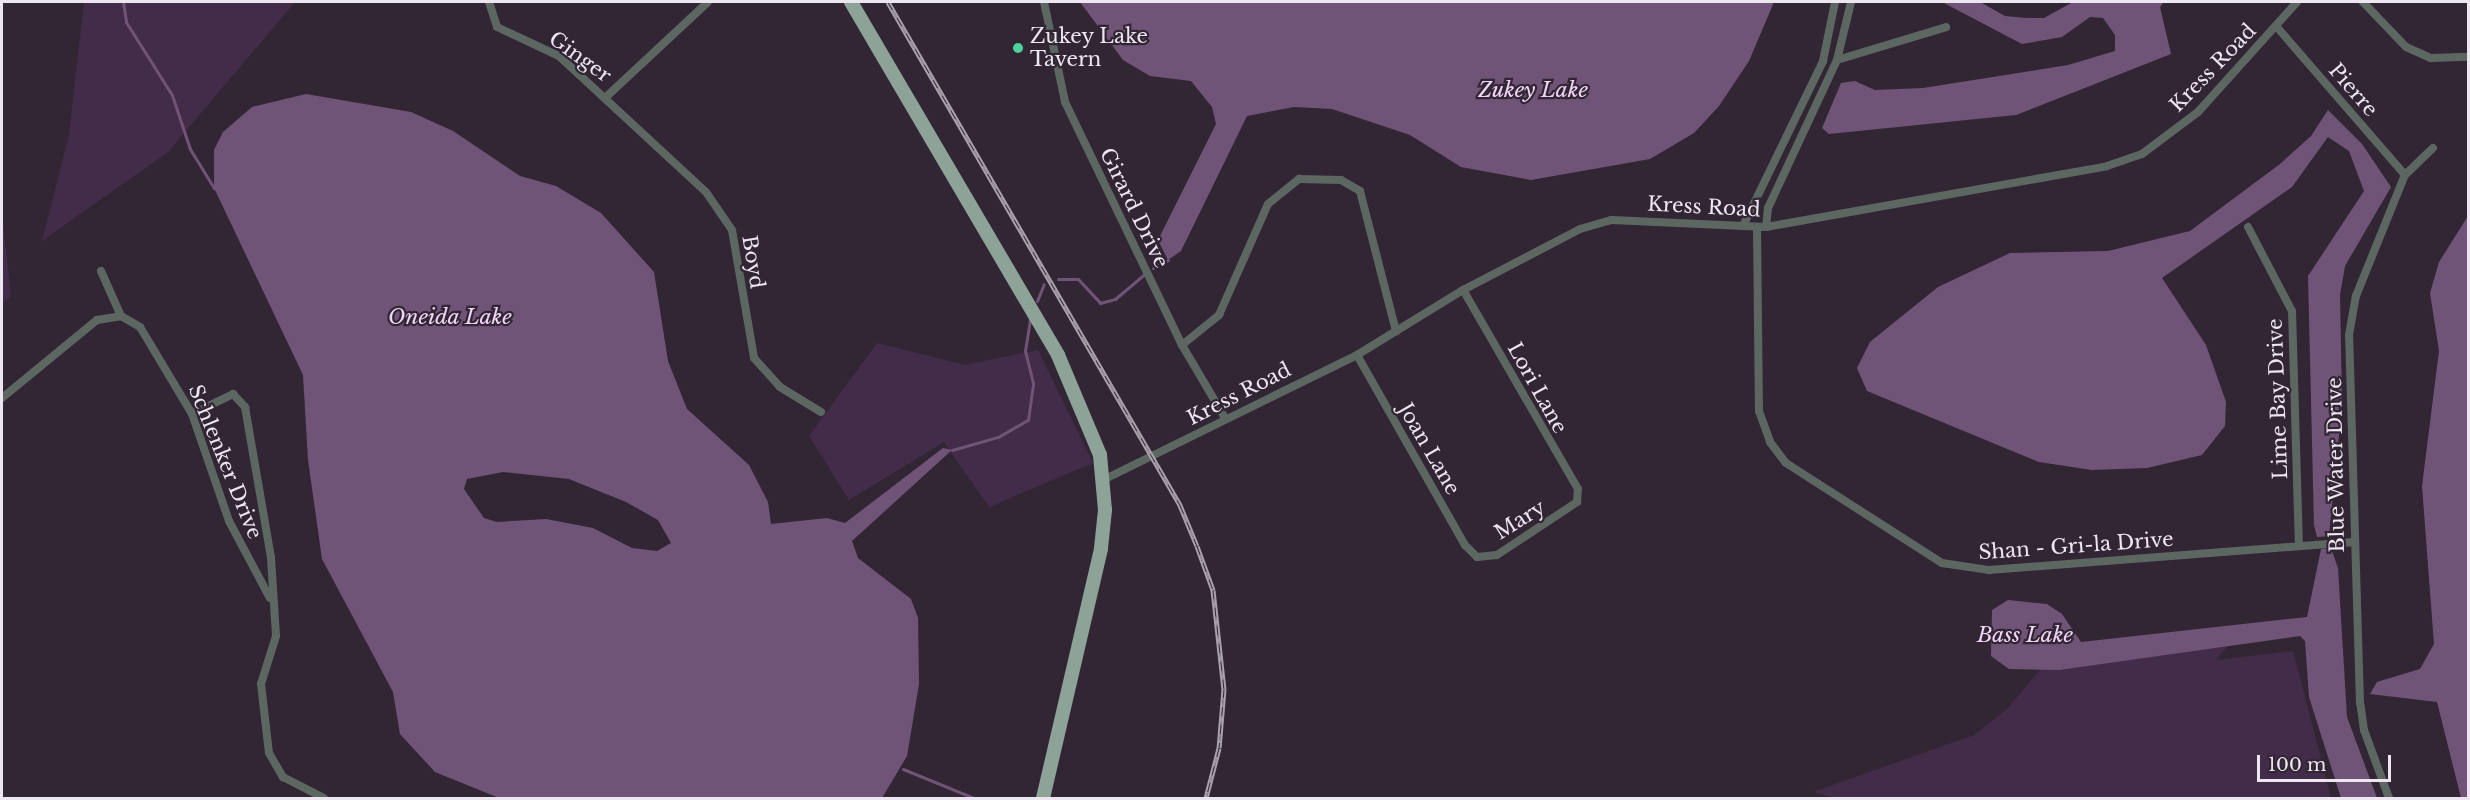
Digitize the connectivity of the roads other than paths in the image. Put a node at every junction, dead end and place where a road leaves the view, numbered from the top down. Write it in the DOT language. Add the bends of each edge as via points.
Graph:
graph roads {
  1 [pos="489,2"];
  2 [pos="708,2"];
  3 [pos="851,2"];
  4 [pos="1044,2"];
  5 [pos="1835,2"];
  6 [pos="1851,2"];
  7 [pos="2297,2"];
  8 [pos="2363,2"];
  9 [pos="2276,26"];
  10 [pos="1946,27"];
  11 [pos="2469,57"];
  12 [pos="1837,60"];
  13 [pos="606,97"];
  14 [pos="2433,148"];
  15 [pos="2405,175"];
  16 [pos="1743,226"];
  17 [pos="1761,227"];
  18 [pos="2248,227"];
  19 [pos="101,270"];
  20 [pos="1463,290"];
  21 [pos="121,316"];
  22 [pos="1396,331"];
  23 [pos="1182,345"];
  24 [pos="1357,355"];
  25 [pos="2,398"];
  26 [pos="821,412"];
  27 [pos="192,414"];
  28 [pos="1225,418"];
  29 [pos="1103,480"];
  30 [pos="1577,502"];
  31 [pos="2354,542"];
  32 [pos="2299,545"];
  33 [pos="1478,556"];
  34 [pos="270,598"];
  35 [pos="324,798"];
  36 [pos="1043,798"];
  37 [pos="2389,798"];
  1 -- 13 [label="street, Ginger" via="497,27 559,56"];
  2 -- 13 [label="street, Ginger"];
  3 -- 29 [label="main road" via="1069,376 1092,429"];
  4 -- 23 [label="street, Girard Drive" via="1065,102"];
  5 -- 16 [label="street" via="1823,61"];
  6 -- 12 [label="street, Shan - Gri-la Drive"];
  7 -- 9 [label="street, Kress Road"];
  8 -- 11 [label="street" via="2406,47 2430,58"];
  9 -- 15 [label="street, Pierre"];
  9 -- 17 [label="street, Kress Road" via="2198,112 2142,154 2107,166"];
  10 -- 12 [label="street"];
  12 -- 17 [label="street, Shan - Gri-la Drive"];
  13 -- 26 [label="street, Boyd" via="632,128 692,178 723,213 735,245 754,358 780,387"];
  14 -- 15 [label="street, Blue Water Drive"];
  15 -- 31 [label="street, Blue Water Drive" via="2351,310"];
  16 -- 17 [label="street, Kress Road"];
  16 -- 20 [label="street, Kress Road" via="1612,220 1549,243"];
  17 -- 32 [label="street, Shan - Gri-la Drive" via="1759,411 1770,442 1785,463 1942,563 1989,570"];
  18 -- 32 [label="street, Lime Bay Drive" via="2292,311"];
  19 -- 21 [label="street, Schlenker Drive"];
  20 -- 22 [label="street, Kress Road"];
  20 -- 30 [label="street, Lori Lane" via="1578,489"];
  21 -- 25 [label="street" via="97,320"];
  21 -- 27 [label="street, Schlenker Drive" via="149,337"];
  22 -- 23 [label="street" via="1360,191 1341,180 1299,179 1268,204 1219,315"];
  22 -- 24 [label="street, Kress Road"];
  23 -- 28 [label="street, Girard Drive"];
  24 -- 28 [label="street, Kress Road"];
  24 -- 33 [label="street, Joan Lane" via="1465,545"];
  27 -- 34 [label="street, Schlenker Drive" via="229,521"];
  27 -- 34 [label="street" via="220,396 241,398 256,452 271,558"];
  28 -- 29 [label="street, Kress Road"];
  29 -- 36 [label="main road" via="1101,549"];
  30 -- 33 [label="street, Mary" via="1497,555"];
  31 -- 32 [label="street, Shan - Gri-la Drive"];
  31 -- 37 [label="street, Blue Water Drive" via="2364,730"];
  34 -- 35 [label="street" via="276,636 261,684 269,753 283,777"];
}
